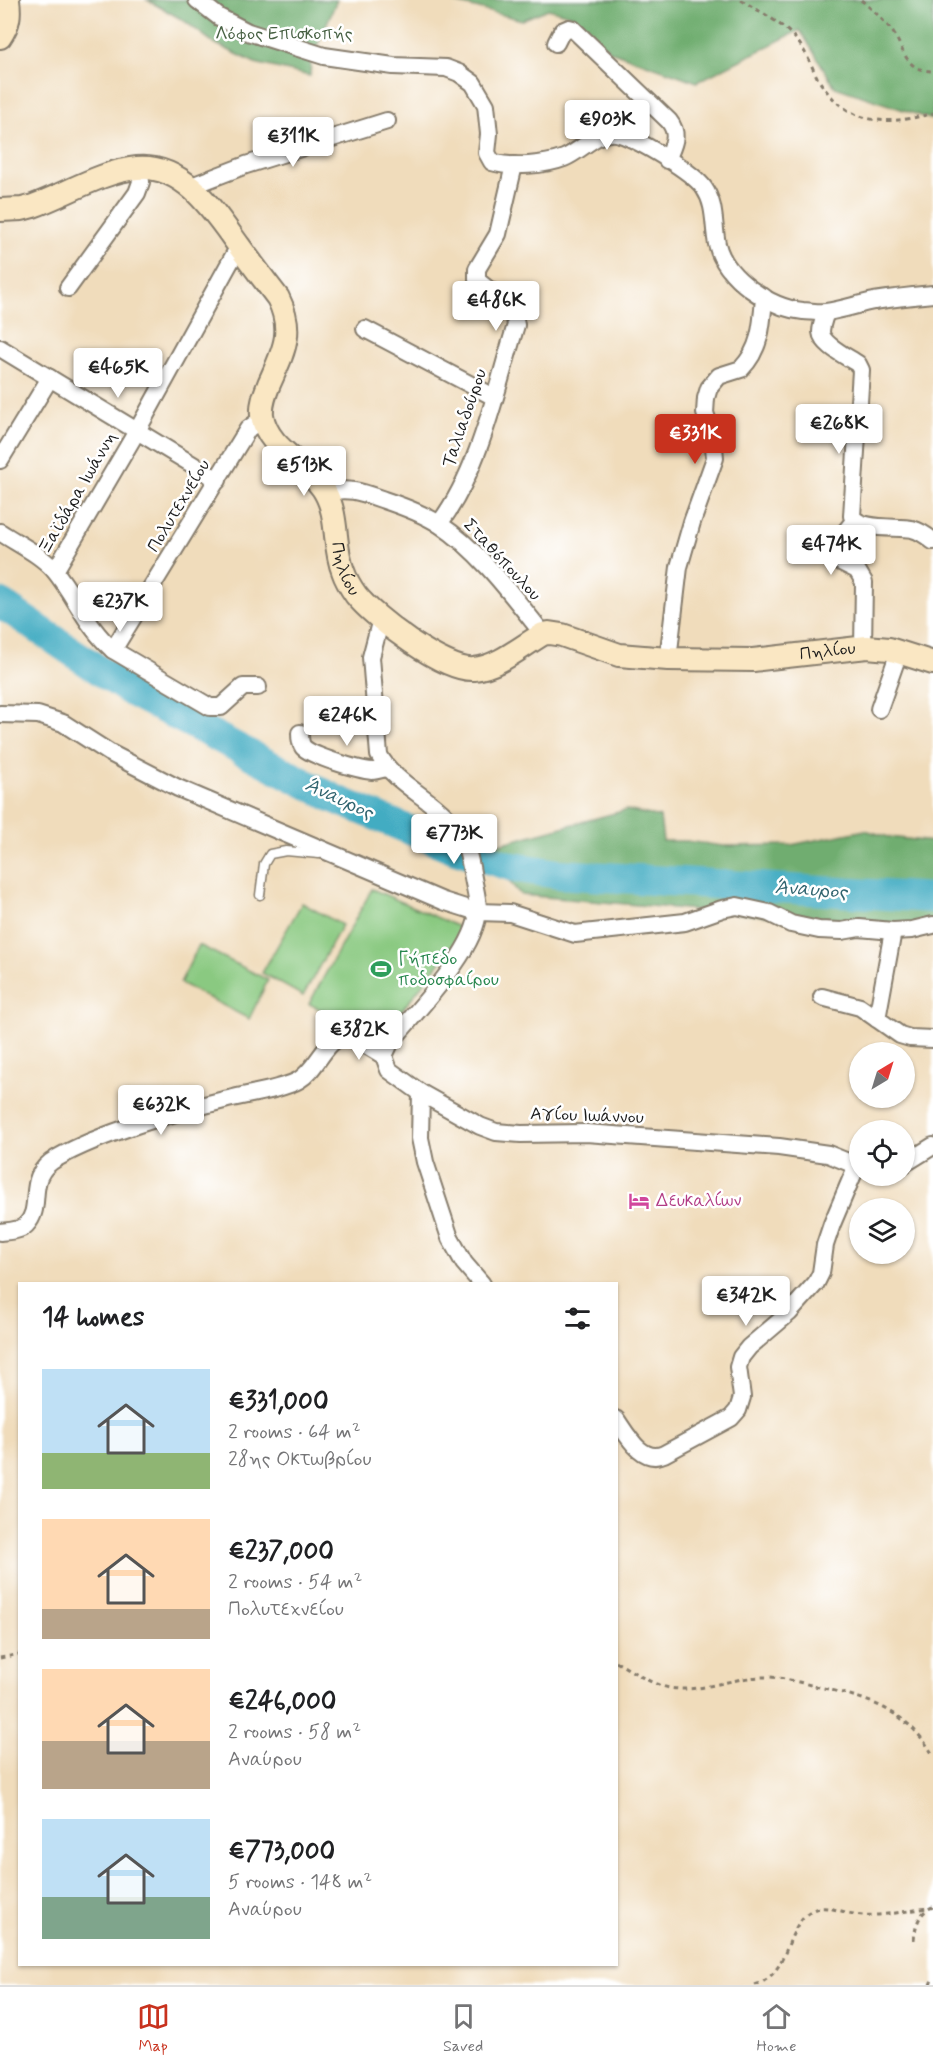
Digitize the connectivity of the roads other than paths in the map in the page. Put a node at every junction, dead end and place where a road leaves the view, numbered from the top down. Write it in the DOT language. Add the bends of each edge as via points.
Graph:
graph roads {
  1 [pos="8,0"];
  2 [pos="197,0"];
  3 [pos="0,37"];
  4 [pos="556,43"];
  5 [pos="387,121"];
  6 [pos="667,160"];
  7 [pos="514,165"];
  8 [pos="139,168"];
  9 [pos="189,186"];
  10 [pos="0,210"];
  11 [pos="239,246"];
  12 [pos="68,288"];
  13 [pos="933,294"];
  14 [pos="764,297"];
  15 [pos="826,312"];
  16 [pos="365,329"];
  17 [pos="0,348"];
  18 [pos="50,378"];
  19 [pos="494,397"];
  20 [pos="263,418"];
  21 [pos="137,431"];
  22 [pos="0,460"];
  23 [pos="218,480"];
  24 [pos="326,494"];
  25 [pos="854,521"];
  26 [pos="439,524"];
  27 [pos="0,532"];
  28 [pos="933,541"];
  29 [pos="55,571"];
  30 [pos="381,619"];
  31 [pos="543,634"];
  32 [pos="863,648"];
  33 [pos="113,650"];
  34 [pos="899,652"];
  35 [pos="668,659"];
  36 [pos="933,663"];
  37 [pos="258,687"];
  38 [pos="879,709"];
  39 [pos="0,714"];
  40 [pos="300,733"];
  41 [pos="386,768"];
  42 [pos="338,855"];
  43 [pos="260,895"];
  44 [pos="478,912"];
  45 [pos="933,925"];
  46 [pos="893,931"];
  47 [pos="822,997"];
  48 [pos="877,1019"];
  49 [pos="933,1039"];
  50 [pos="384,1056"];
  51 [pos="421,1094"];
  52 [pos="933,1146"];
  53 [pos="915,1157"];
  54 [pos="849,1162"];
  55 [pos="849,1186"];
  56 [pos="0,1232"];
  57 [pos="480,1282"];
  58 [pos="618,1422"];
  1 -- 3 [label="main road" via="10,14"];
  2 -- 7 [label="street" via="248,32 324,56 393,66 446,68 459,73 473,83 486,105 489,158 499,164"];
  4 -- 6 [label="street" via="562,31 573,29 669,121 676,132"];
  5 -- 9 [label="street"];
  6 -- 7 [label="street" via="611,132 562,158"];
  6 -- 14 [label="street" via="703,187 712,203 722,257 740,279"];
  7 -- 19 [label="street, Ταλιαδούρου" via="498,234 476,274 477,280 516,316"];
  8 -- 9 [label="main road" via="165,172"];
  8 -- 10 [label="main road" via="112,174 33,206"];
  8 -- 12 [label="street" via="141,182 137,193"];
  9 -- 11 [label="main road" via="206,201"];
  11 -- 20 [label="main road" via="278,298 287,322 285,347 263,400"];
  11 -- 21 [label="street, Ξαϊδάρα Ιωάννη"];
  13 -- 15 [label="street" via="873,301"];
  14 -- 15 [label="street" via="800,311"];
  14 -- 35 [label="street" via="763,325 752,356 741,369 714,380 708,392 705,413 715,458 679,567"];
  15 -- 25 [label="street" via="821,329 824,341 861,370"];
  16 -- 19 [label="street"];
  17 -- 18 [label="street"];
  18 -- 21 [label="street"];
  18 -- 22 [label="street"];
  19 -- 26 [label="street, Ταλιαδούρου" via="471,468"];
  20 -- 23 [label="street, Πολυτεχνείου" via="248,429"];
  20 -- 24 [label="main road, Πηλίου" via="271,436"];
  21 -- 23 [label="street"];
  21 -- 29 [label="street, Ξαϊδάρα Ιωάννη"];
  23 -- 33 [label="street, Πολυτεχνείου"];
  24 -- 26 [label="street, Σταθόπουλου" via="340,489 363,492"];
  24 -- 30 [label="main road, Πηλίου" via="346,578 356,595"];
  25 -- 28 [label="street" via="914,529"];
  25 -- 32 [label="street" via="833,551 837,560 859,572 864,582"];
  26 -- 31 [label="street, Σταθόπουλου" via="480,560"];
  27 -- 29 [label="street"];
  29 -- 33 [label="street" via="82,614"];
  30 -- 31 [label="main road, Πηλίου" via="446,663 471,670 491,664"];
  30 -- 41 [label="street" via="371,657 379,755"];
  31 -- 35 [label="main road, Πηλίου" via="562,635 619,655"];
  32 -- 34 [label="main road, Πηλίου"];
  32 -- 35 [label="main road, Πηλίου" via="753,660"];
  33 -- 37 [label="street" via="210,707 220,707 243,687"];
  34 -- 36 [label="main road, Πηλίου"];
  34 -- 38 [label="street"];
  39 -- 42 [label="street" via="38,715 63,723 178,788"];
  40 -- 41 [label="street" via="304,747 330,760 374,772"];
  41 -- 44 [label="street" via="448,819 465,842"];
  42 -- 43 [label="lane" via="286,851 270,854 264,864"];
  42 -- 44 [label="street" via="443,901"];
  44 -- 46 [label="street" via="510,913 575,934 686,922 737,906 819,930"];
  44 -- 50 [label="street" via="471,936 455,963 390,1043"];
  45 -- 46 [label="street"];
  46 -- 48 [label="street"];
  47 -- 48 [label="street" via="856,1005"];
  48 -- 49 [label="street" via="900,1035"];
  50 -- 51 [label="street, Αγίου Ιωάννου" via="392,1074"];
  50 -- 56 [label="street, Αγίου Ιωάννου" via="343,1035 325,1049 300,1080 159,1118 60,1156 40,1173 26,1226"];
  51 -- 54 [label="street, Αγίου Ιωάννου" via="496,1132 586,1133 779,1147 828,1154"];
  51 -- 57 [label="street" via="420,1138 425,1162 450,1239"];
  52 -- 53 [label="street"];
  55 -- 58 [label="street" via="832,1224 816,1283 741,1357 738,1367 742,1403 735,1415 654,1457 638,1448"];
}
